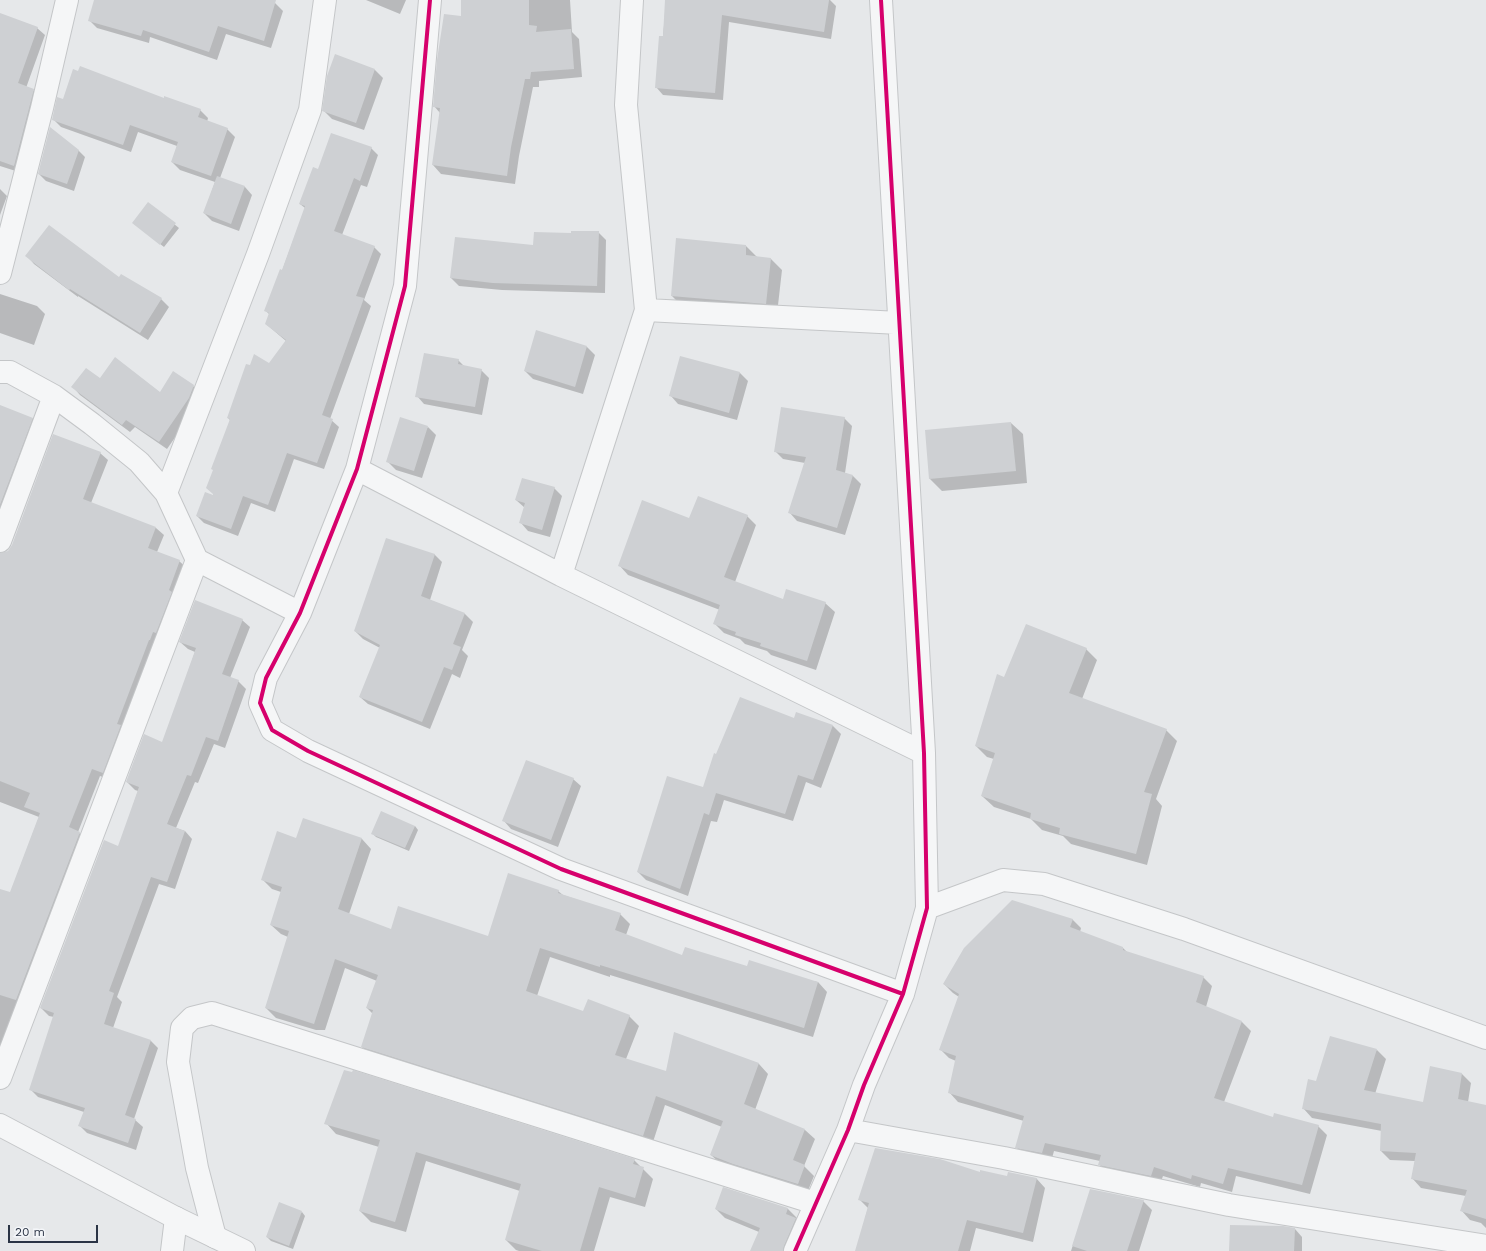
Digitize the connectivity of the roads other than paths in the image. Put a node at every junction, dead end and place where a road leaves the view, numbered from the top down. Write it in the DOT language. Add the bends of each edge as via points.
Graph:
graph roads {
  1 [pos="67,0"];
  2 [pos="325,0"];
  3 [pos="430,0"];
  4 [pos="632,0"];
  5 [pos="881,0"];
  6 [pos="0,273"];
  7 [pos="646,310"];
  8 [pos="899,323"];
  9 [pos="0,372"];
  10 [pos="54,396"];
  11 [pos="357,469"];
  12 [pos="166,493"];
  13 [pos="0,541"];
  14 [pos="197,560"];
  15 [pos="561,575"];
  16 [pos="300,613"];
  17 [pos="924,753"];
  18 [pos="927,908"];
  19 [pos="903,994"];
  20 [pos="1486,1038"];
  21 [pos="0,1078"];
  22 [pos="0,1125"];
  23 [pos="848,1130"];
  24 [pos="815,1203"];
  25 [pos="176,1218"];
  26 [pos="215,1237"];
  27 [pos="1486,1246"];
  28 [pos="172,1251"];
  29 [pos="244,1251"];
  30 [pos="795,1251"];
  1 -- 6 [label="street"];
  2 -- 12 [label="street" via="310,110"];
  3 -- 11 [label="street" via="405,286"];
  4 -- 7 [label="street" via="626,105"];
  5 -- 8 [label="street"];
  7 -- 8 [label="street"];
  7 -- 15 [label="street"];
  8 -- 17 [label="street"];
  9 -- 10 [label="street" via="10,372"];
  10 -- 12 [label="street" via="139,462"];
  10 -- 13 [label="street"];
  11 -- 15 [label="street"];
  11 -- 16 [label="street"];
  12 -- 14 [label="street"];
  14 -- 16 [label="street"];
  14 -- 21 [label="street"];
  15 -- 17 [label="street"];
  16 -- 19 [label="street" via="266,678 260,703 272,730 308,751 561,869"];
  17 -- 18 [label="street"];
  18 -- 19 [label="street"];
  18 -- 20 [label="street" via="1003,880 1044,884 1184,929"];
  19 -- 23 [label="street" via="864,1085"];
  22 -- 25 [label="street"];
  23 -- 24 [label="street"];
  23 -- 27 [label="street" via="1004,1158 1229,1205"];
  24 -- 26 [label="street" via="212,1013 192,1018 182,1028 178,1062 197,1168"];
  24 -- 30 [label="street"];
  25 -- 26 [label="street"];
  25 -- 28 [label="street"];
  26 -- 29 [label="street"];
}
